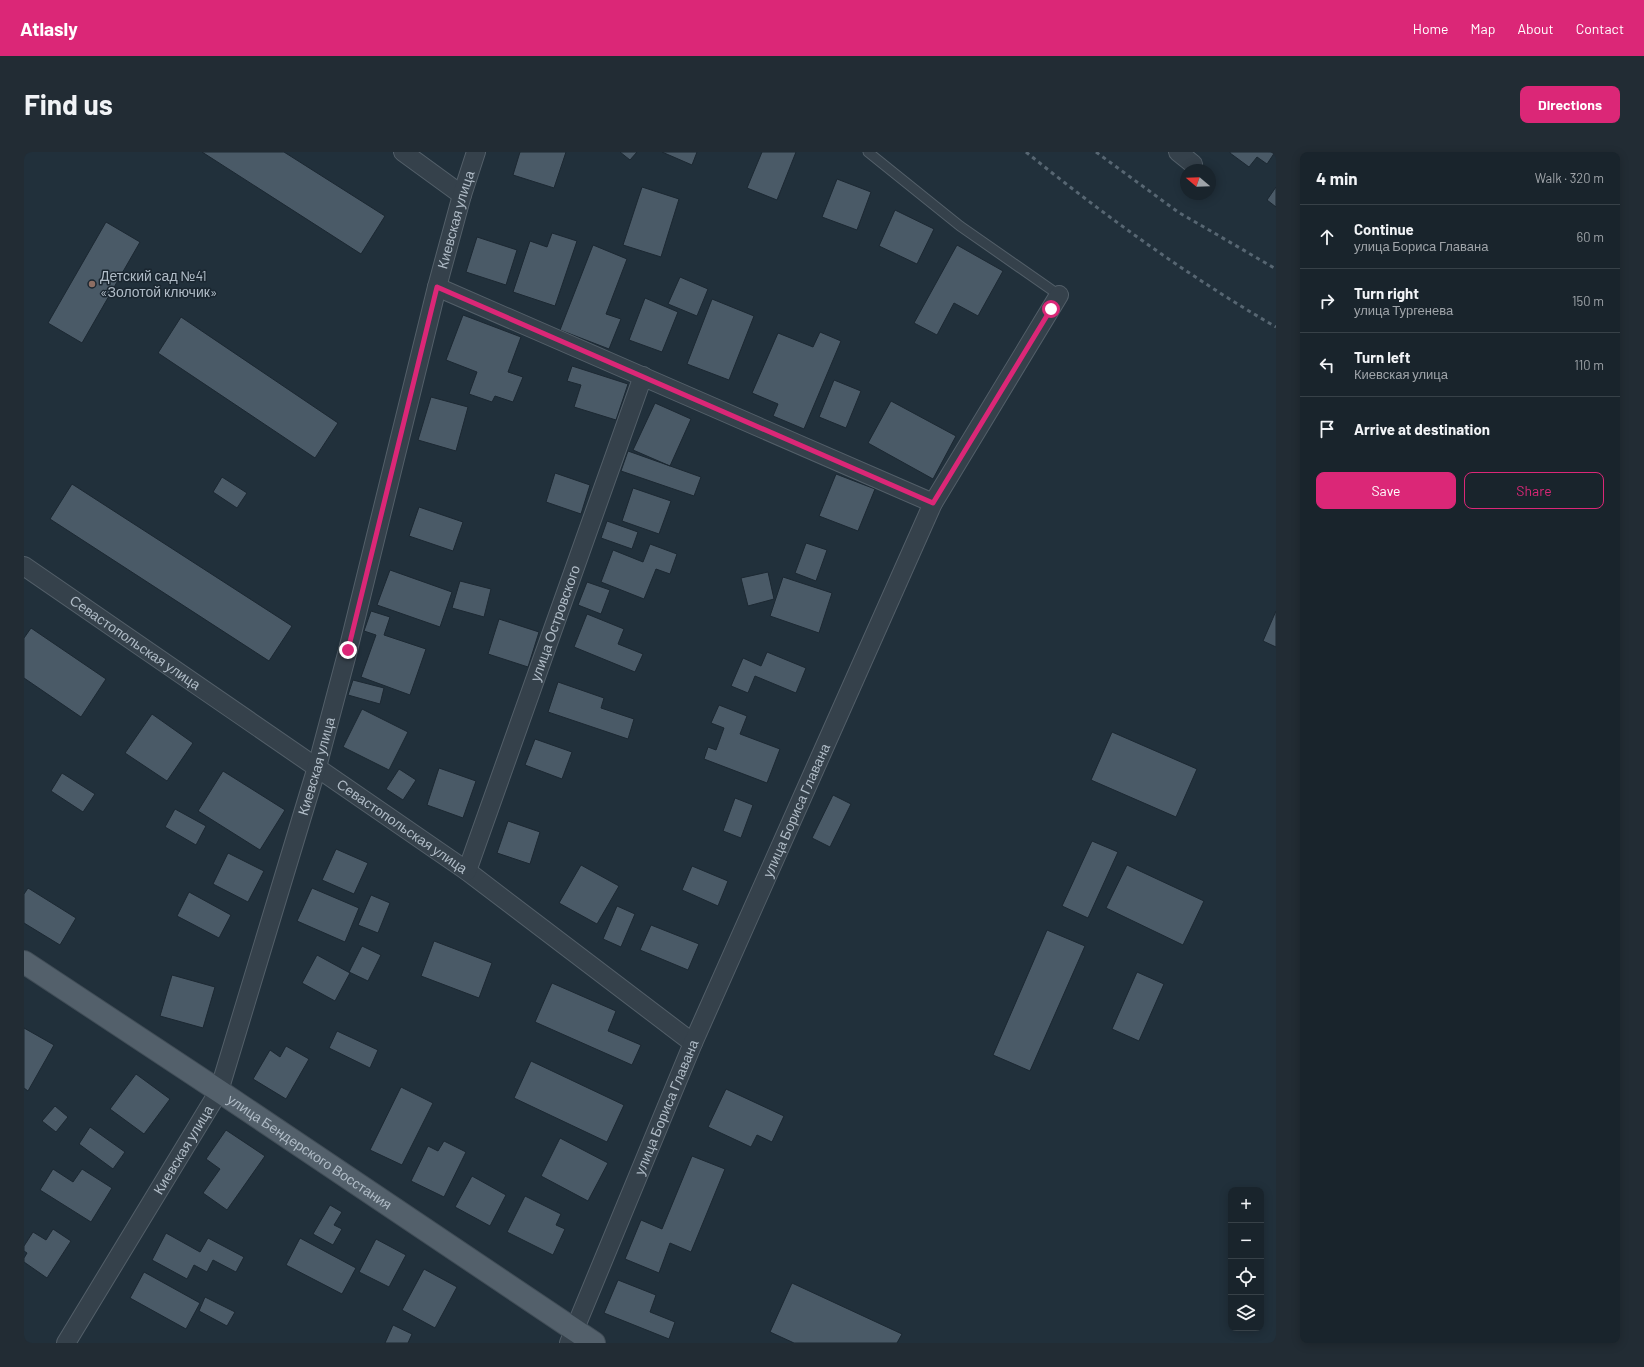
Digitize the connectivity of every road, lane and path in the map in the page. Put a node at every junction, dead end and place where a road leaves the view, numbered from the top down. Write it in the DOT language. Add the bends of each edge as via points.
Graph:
graph roads {
  1 [pos="403,152"];
  2 [pos="476,152"];
  3 [pos="868,152"];
  4 [pos="1178,152"];
  5 [pos="1193,164"];
  6 [pos="462,195"];
  7 [pos="437,287"];
  8 [pos="1059,295"];
  9 [pos="643,376"];
  10 [pos="933,503"];
  11 [pos="26,570"];
  12 [pos="316,767"];
  13 [pos="467,871"];
  14 [pos="24,962"];
  15 [pos="694,1043"];
  16 [pos="219,1091"];
  17 [pos="571,1337"];
  18 [pos="66,1343"];
  19 [pos="594,1343"];
  1 -- 6 [label="street"];
  2 -- 6 [label="street, Киевская улица"];
  3 -- 8 [label="lane" via="960,226"];
  4 -- 5 [label="street"];
  6 -- 7 [label="street, Киевская улица"];
  7 -- 9 [label="street"];
  7 -- 12 [label="street, Киевская улица" via="348,650"];
  8 -- 10 [label="street, улица Бориса Главана"];
  9 -- 10 [label="street"];
  9 -- 13 [label="street, улица Островского"];
  10 -- 15 [label="street, улица Бориса Главана"];
  11 -- 12 [label="street, Севастопольская улица"];
  12 -- 13 [label="street, Севастопольская улица"];
  12 -- 16 [label="street, Киевская улица"];
  13 -- 15 [label="street, Севастопольская улица"];
  14 -- 16 [label="main road, улица Бендерского Восстания"];
  15 -- 17 [label="street, улица Бориса Главана"];
  16 -- 17 [label="main road, улица Бендерского Восстания"];
  16 -- 18 [label="street, Киевская улица"];
  17 -- 19 [label="main road, улица Бендерского Восстания"];
}
